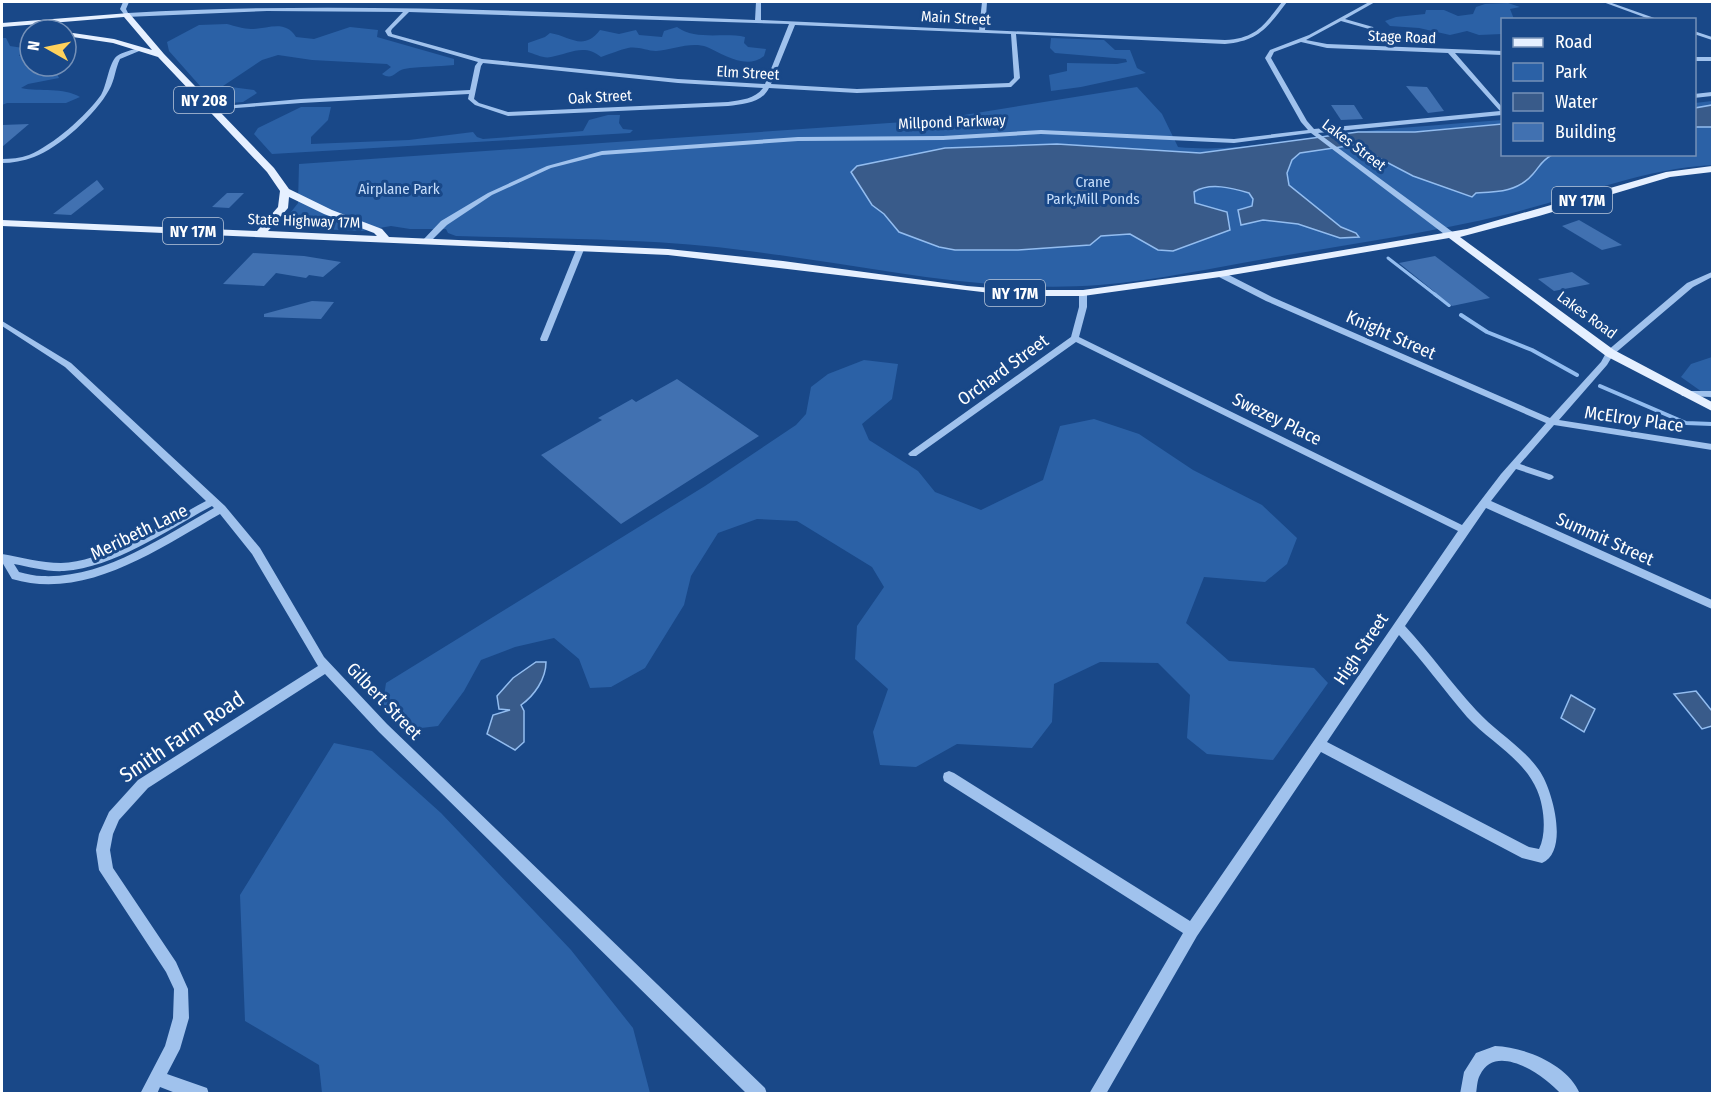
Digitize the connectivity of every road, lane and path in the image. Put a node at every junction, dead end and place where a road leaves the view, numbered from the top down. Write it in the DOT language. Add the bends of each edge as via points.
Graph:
graph roads {
  1 [pos="126,2"];
  2 [pos="217,2"];
  3 [pos="304,2"];
  4 [pos="759,2"];
  5 [pos="985,2"];
  6 [pos="1284,2"];
  7 [pos="1372,2"];
  8 [pos="1606,2"];
  9 [pos="294,9"];
  10 [pos="408,10"];
  11 [pos="209,11"];
  12 [pos="126,15"];
  13 [pos="1652,18"];
  14 [pos="758,20"];
  15 [pos="1342,20"];
  16 [pos="793,22"];
  17 [pos="2,25"];
  18 [pos="982,31"];
  19 [pos="2,32"];
  20 [pos="18,32"];
  21 [pos="1013,32"];
  22 [pos="1696,32"];
  23 [pos="1375,35"];
  24 [pos="78,36"];
  25 [pos="1713,39"];
  26 [pos="1301,40"];
  27 [pos="141,49"];
  28 [pos="1450,51"];
  29 [pos="1501,53"];
  30 [pos="161,56"];
  31 [pos="1696,58"];
  32 [pos="1713,59"];
  33 [pos="482,61"];
  34 [pos="768,86"];
  35 [pos="471,92"];
  36 [pos="1713,94"];
  37 [pos="1696,96"];
  38 [pos="212,109"];
  39 [pos="1501,110"];
  40 [pos="1501,112"];
  41 [pos="1316,135"];
  42 [pos="2,161"];
  43 [pos="1713,169"];
  44 [pos="285,191"];
  45 [pos="2,223"];
  46 [pos="260,234"];
  47 [pos="1451,235"];
  48 [pos="385,239"];
  49 [pos="426,241"];
  50 [pos="580,247"];
  51 [pos="1220,274"];
  52 [pos="1713,274"];
  53 [pos="1083,293"];
  54 [pos="2,323"];
  55 [pos="1076,338"];
  56 [pos="544,339"];
  57 [pos="1610,353"];
  58 [pos="1685,394"];
  59 [pos="1713,394"];
  60 [pos="1713,407"];
  61 [pos="1551,423"];
  62 [pos="1713,447"];
  63 [pos="913,454"];
  64 [pos="1514,465"];
  65 [pos="1549,477"];
  66 [pos="1485,503"];
  67 [pos="217,505"];
  68 [pos="1464,530"];
  69 [pos="4,559"];
  70 [pos="1713,605"];
  71 [pos="1398,626"];
  72 [pos="326,667"];
  73 [pos="1318,744"];
  74 [pos="949,777"];
  75 [pos="1191,931"];
  76 [pos="158,1078"];
  77 [pos="148,1094"];
  78 [pos="201,1094"];
  79 [pos="759,1094"];
  80 [pos="1097,1094"];
  81 [pos="1468,1094"];
  82 [pos="1572,1094"];
  1 -- 12 [label="street"];
  2 -- 11 [label="street"];
  3 -- 9 [label="street"];
  4 -- 14 [label="street"];
  5 -- 18 [label="street"];
  6 -- 21 [label="street, Main Street" via="1257,35 1245,40"];
  7 -- 15 [label="street"];
  8 -- 13 [label="street"];
  9 -- 10 [label="street, Main Street"];
  9 -- 11 [label="street, Main Street"];
  10 -- 14 [label="street, Main Street"];
  10 -- 33 [label="street, Elm Street" via="388,30 390,35"];
  11 -- 12 [label="street, Main Street"];
  12 -- 17 [label="main road"];
  12 -- 30 [label="main road, NY 208"];
  14 -- 16 [label="street, Main Street"];
  15 -- 23 [label="street" via="1371,28"];
  15 -- 26 [label="street"];
  16 -- 18 [label="street, Main Street"];
  16 -- 34 [label="street"];
  18 -- 21 [label="street, Main Street"];
  19 -- 20 [label="main road"];
  21 -- 34 [label="street, Elm Street" via="1017,78 1013,84 1001,87 868,91"];
  22 -- 25 [label="street"];
  24 -- 27 [label="main road, NY 208"];
  26 -- 28 [label="street, Stage Road" via="1327,46"];
  26 -- 41 [label="street, Lakes Street" via="1272,51 1268,58 1304,122"];
  27 -- 30 [label="main road, NY 208"];
  27 -- 42 [label="street" via="118,58 103,96 54,141 28,157"];
  28 -- 29 [label="street, Stage Road"];
  28 -- 39 [label="street"];
  30 -- 38 [label="main road, NY 208"];
  31 -- 32 [label="street"];
  33 -- 34 [label="street, Elm Street" via="630,77"];
  33 -- 35 [label="street"];
  34 -- 35 [label="street, Oak Street" via="761,95 728,104 519,115 477,104 471,99"];
  35 -- 38 [label="street"];
  36 -- 37 [label="street"];
  38 -- 44 [label="main road, NY 208" via="271,170"];
  40 -- 41 [label="street, Millpond Parkway"];
  41 -- 47 [label="street, Lakes Street"];
  41 -- 49 [label="street, Millpond Parkway" via="1221,141 1063,132 798,139 612,152 549,167 515,182 460,212"];
  43 -- 47 [label="main road, NY 17M" via="1669,174"];
  44 -- 46 [label="main road" via="283,208"];
  44 -- 48 [label="main road" via="378,231"];
  45 -- 46 [label="main road, State Highway 17M / NY 17M"];
  46 -- 48 [label="main road, State Highway 17M / NY 17M"];
  47 -- 51 [label="main road, NY 17M"];
  47 -- 57 [label="main road, Lakes Road"];
  48 -- 49 [label="main road, State Highway 17M / NY 17M"];
  49 -- 50 [label="main road, NY 17M"];
  50 -- 53 [label="main road, NY 17M" via="720,256 968,289"];
  50 -- 56 [label="street"];
  51 -- 53 [label="main road, NY 17M"];
  51 -- 61 [label="street, Knight Street" via="1276,303"];
  52 -- 57 [label="street, High Street" via="1690,285"];
  53 -- 55 [label="street, Orchard Street"];
  54 -- 67 [label="street, Gilbert Street" via="68,365"];
  55 -- 63 [label="street, Orchard Street"];
  55 -- 68 [label="street, Swezey Place"];
  57 -- 58 [label="main road, Lakes Road"];
  57 -- 61 [label="street, High Street"];
  58 -- 59 [label="street"];
  58 -- 60 [label="main road, Lakes Road"];
  61 -- 62 [label="street, McElroy Place"];
  61 -- 64 [label="street, High Street"];
  64 -- 65 [label="street"];
  64 -- 66 [label="street, High Street"];
  66 -- 68 [label="street, High Street"];
  66 -- 70 [label="street, Summit Street"];
  67 -- 69 [label="street, Meribeth Lane" via="132,557 85,576 65,581 27,579 16,576"];
  67 -- 72 [label="street, Gilbert Street" via="255,551"];
  68 -- 71 [label="street, High Street"];
  71 -- 73 [label="street, High Street"];
  71 -- 73 [label="street" via="1489,732 1514,750 1540,780 1550,811 1548,849 1542,856 1527,854"];
  72 -- 76 [label="street, Smith Farm Road" via="143,784 114,816 106,834 105,870 171,967 181,989 181,1018"];
  72 -- 79 [label="street, Gilbert Street" via="383,728"];
  73 -- 75 [label="street, High Street"];
  74 -- 75 [label="street"];
  75 -- 80 [label="street, High Street"];
  76 -- 77 [label="street, Smith Farm Road"];
  76 -- 78 [label="street"];
  81 -- 82 [label="street" via="1470,1075 1477,1062 1490,1054 1507,1052 1547,1068"];
}
